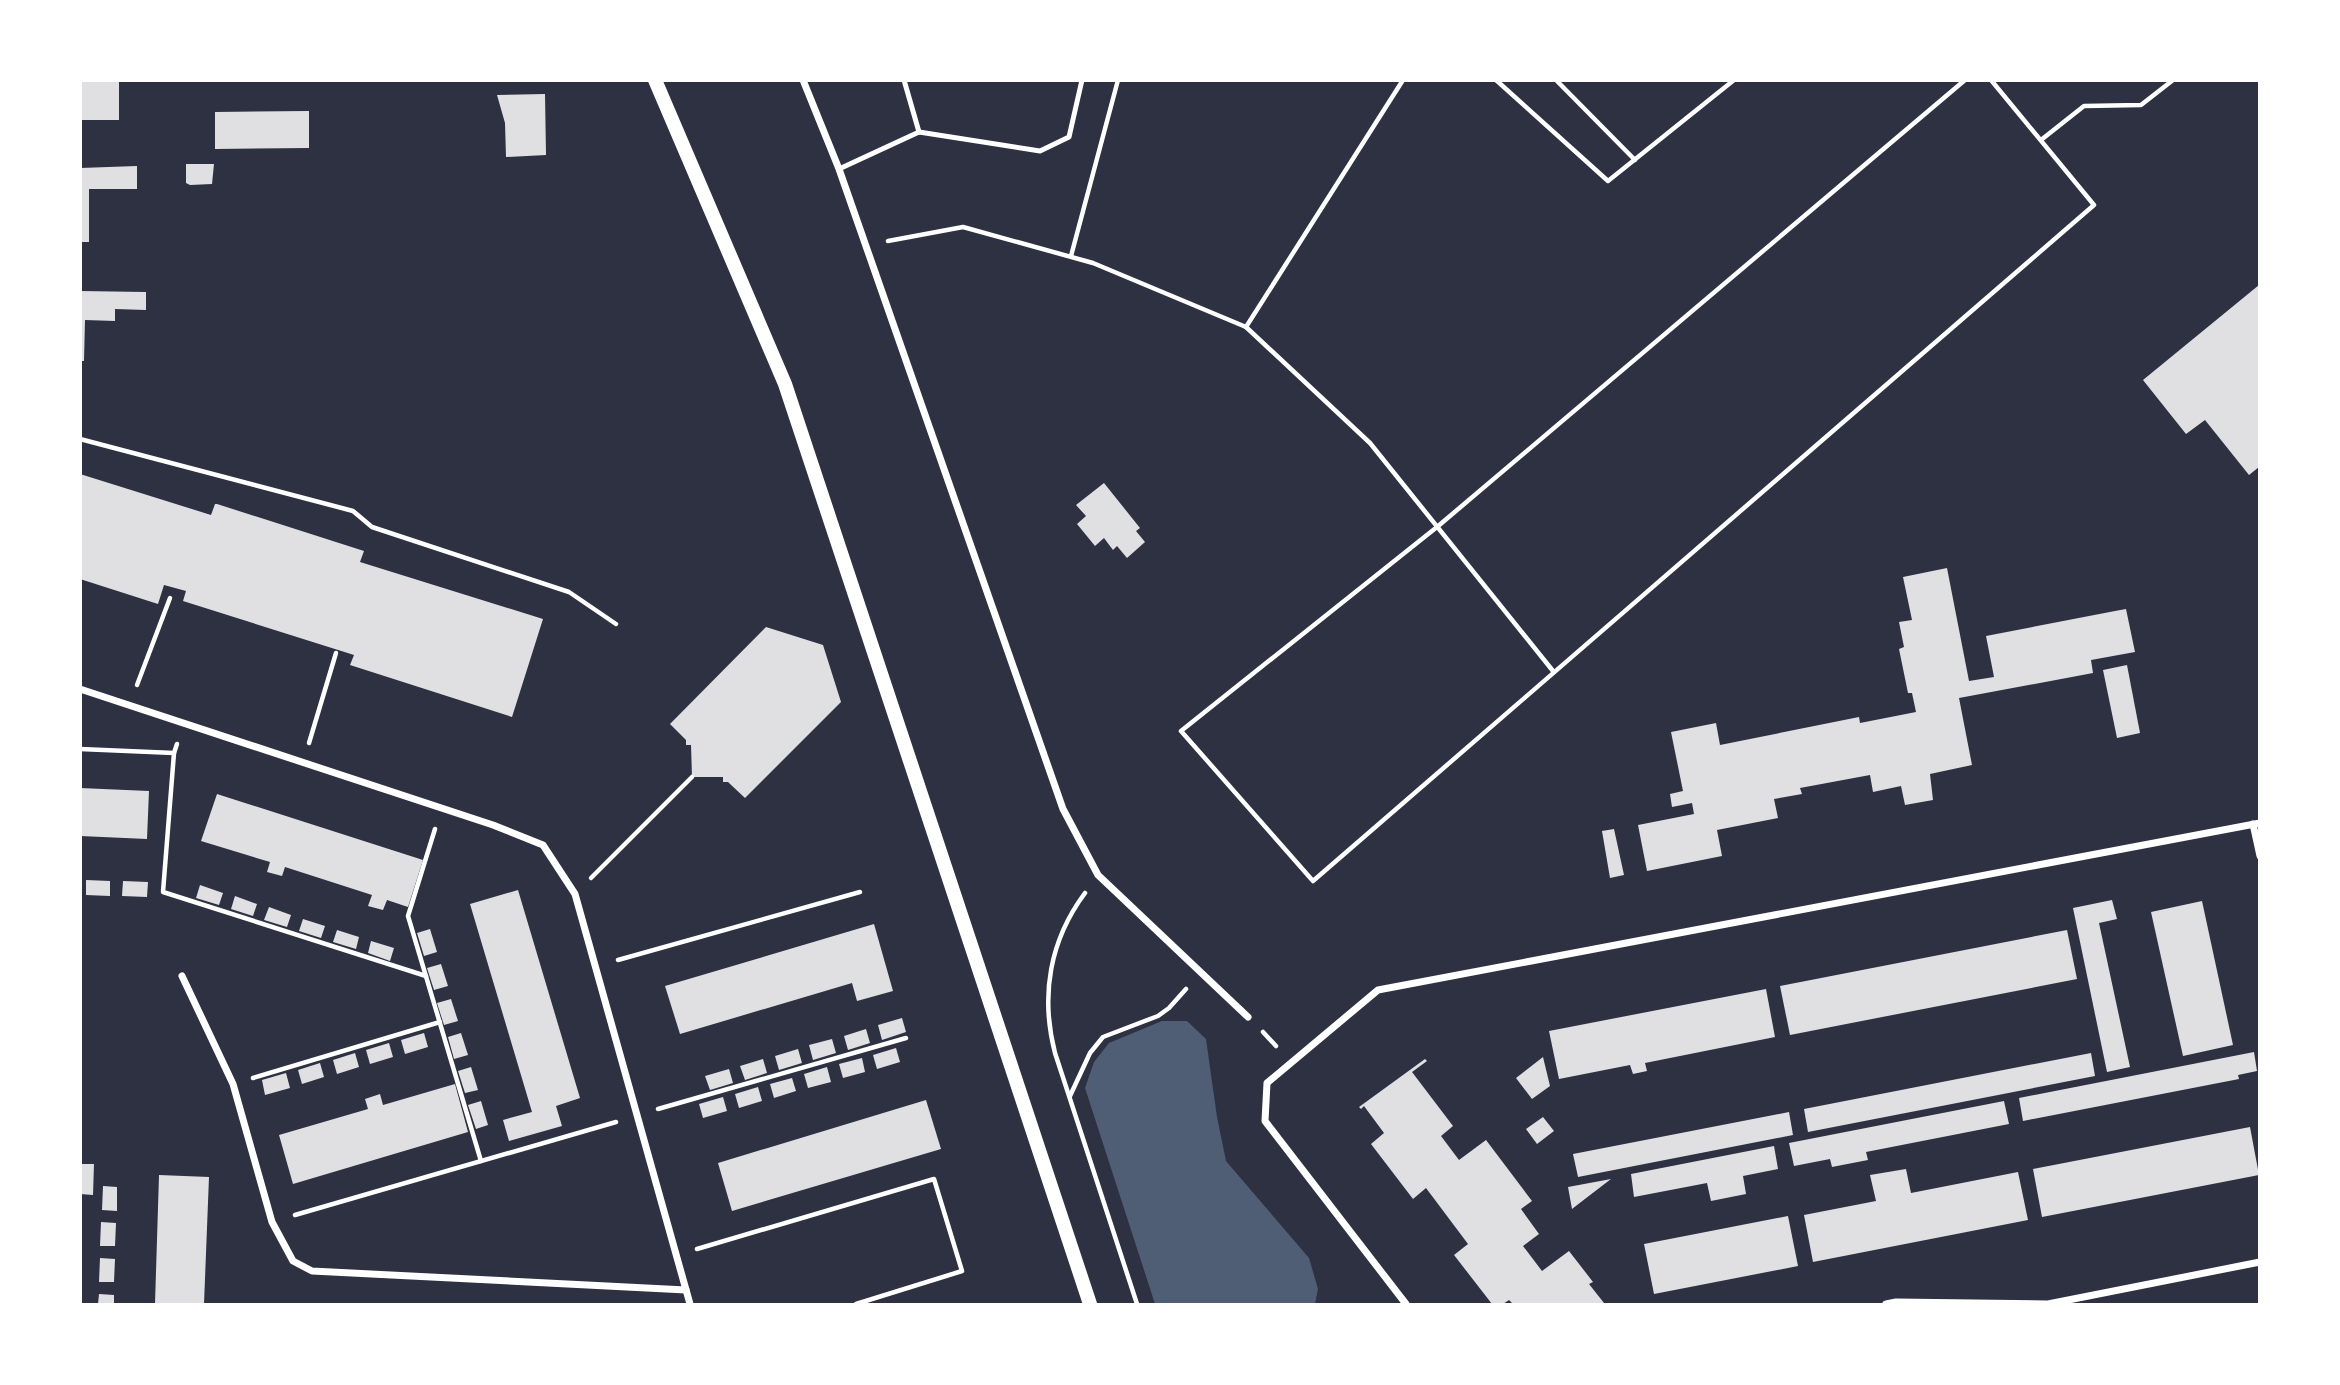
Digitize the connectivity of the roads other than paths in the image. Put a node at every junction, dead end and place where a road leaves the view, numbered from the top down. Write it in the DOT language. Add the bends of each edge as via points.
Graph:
graph roads {
  1 [pos="655,80"];
  2 [pos="803,80"];
  3 [pos="904,80"];
  4 [pos="1082,80"];
  5 [pos="919,132"];
  6 [pos="839,169"];
  7 [pos="80,689"];
  8 [pos="2256,823"];
  9 [pos="2259,856"];
  10 [pos="182,976"];
  11 [pos="1248,1017"];
  12 [pos="2259,1262"];
  13 [pos="687,1290"];
  14 [pos="691,1304"];
  15 [pos="1090,1304"];
  16 [pos="1406,1304"];
  17 [pos="1886,1304"];
  1 -- 15 [label="main road" via="785,384"];
  2 -- 6 [label="street"];
  3 -- 5 [label="lane"];
  4 -- 5 [label="lane" via="1069,137 1040,151"];
  5 -- 6 [label="lane"];
  6 -- 11 [label="street" via="1063,809 1098,875"];
  7 -- 13 [label="street" via="542,845 575,894"];
  8 -- 9 [label="street"];
  8 -- 16 [label="street" via="1378,990 1267,1083 1265,1121"];
  10 -- 13 [label="street" via="233,1084 272,1222 293,1261 312,1271"];
  12 -- 17 [label="street" via="2048,1304"];
  13 -- 14 [label="street"];
}
